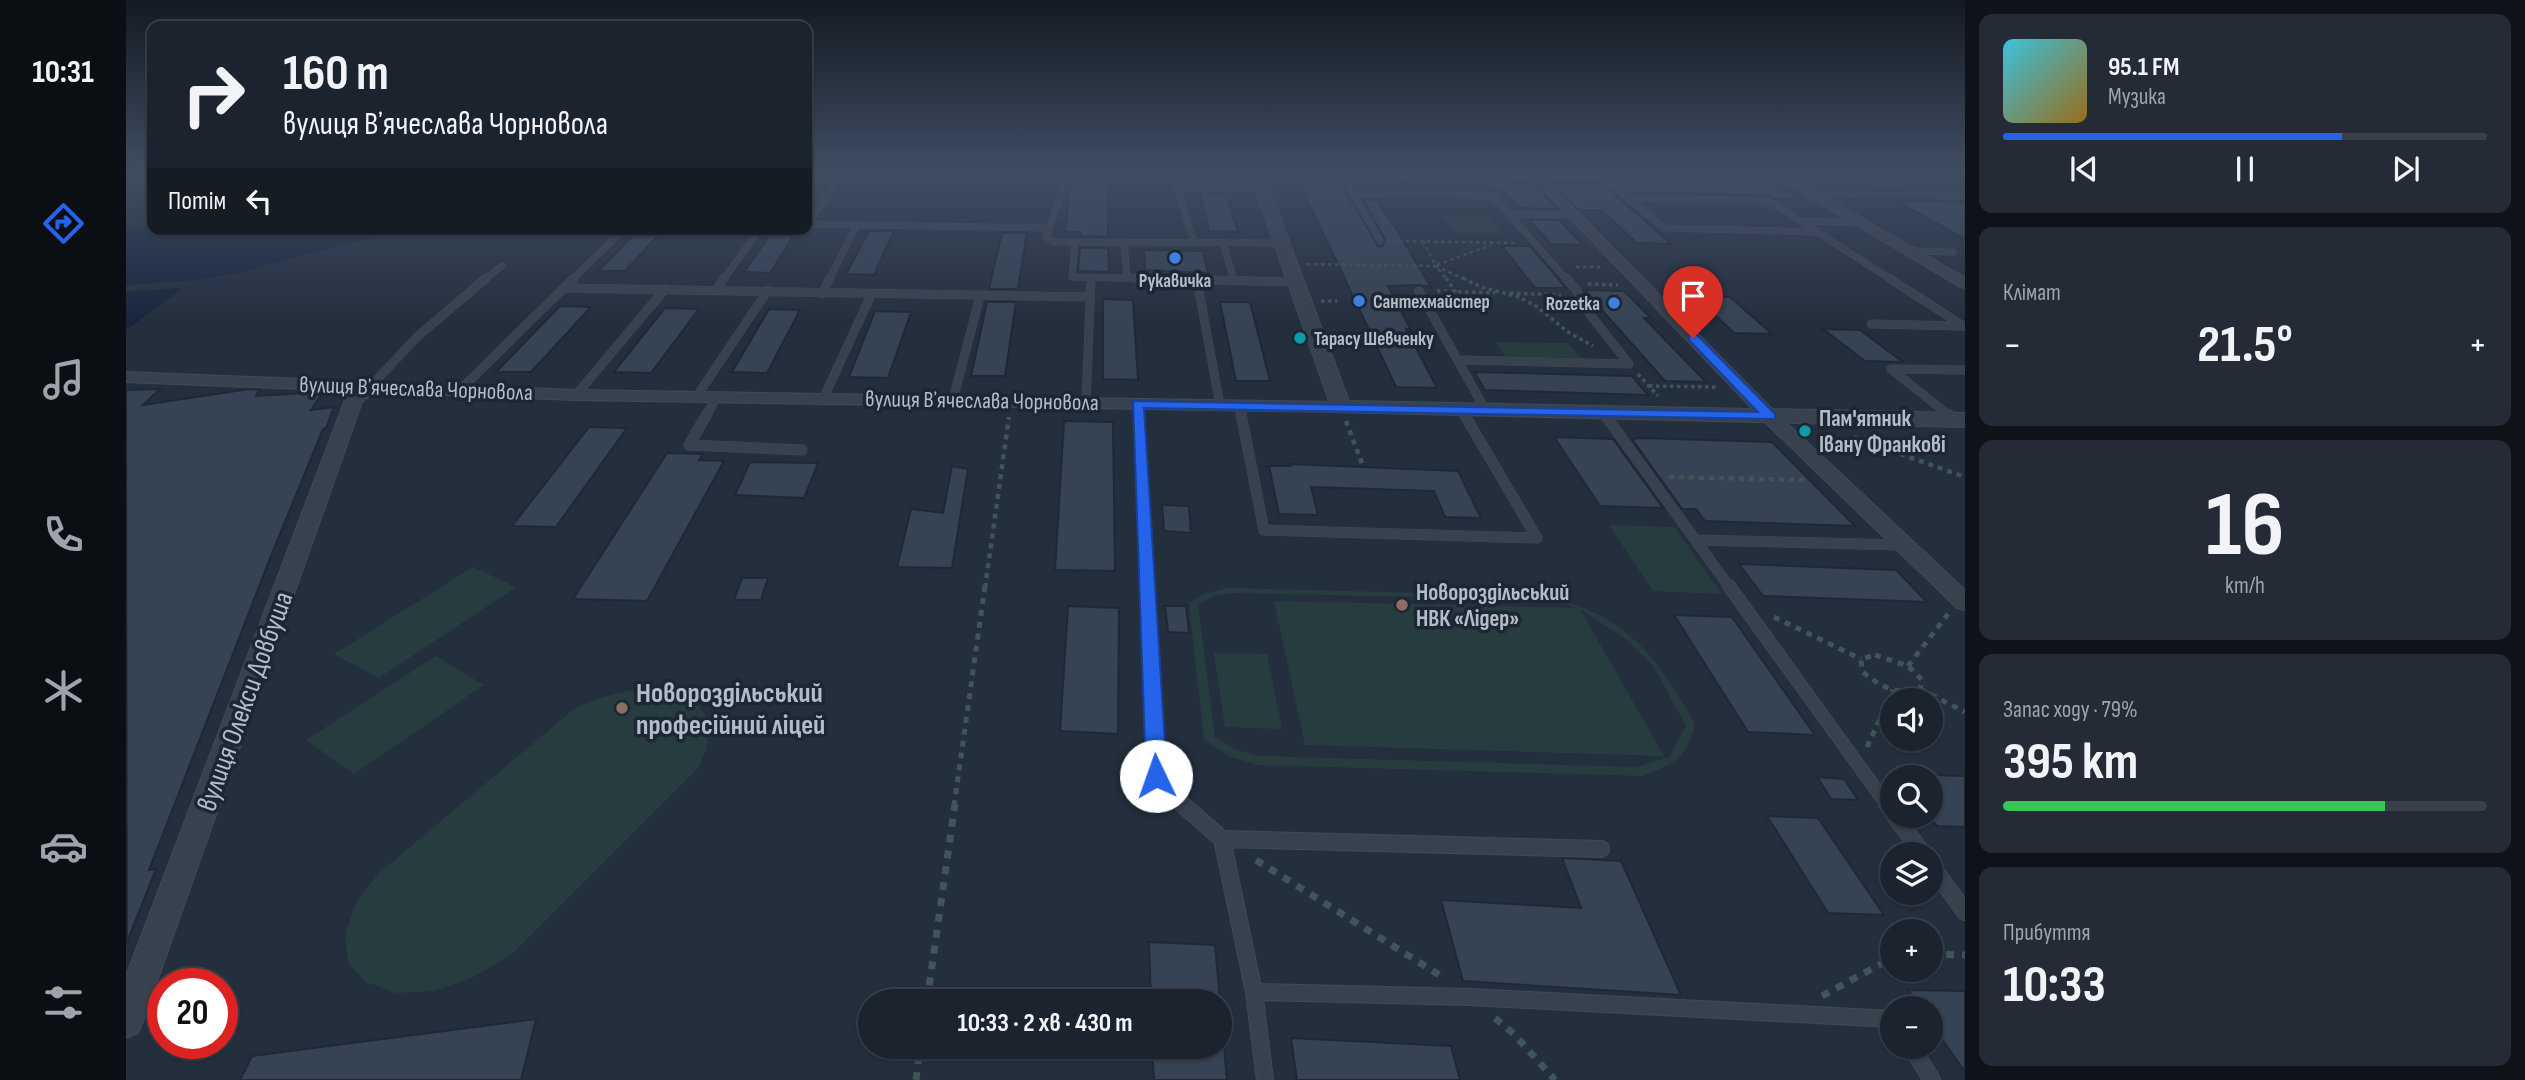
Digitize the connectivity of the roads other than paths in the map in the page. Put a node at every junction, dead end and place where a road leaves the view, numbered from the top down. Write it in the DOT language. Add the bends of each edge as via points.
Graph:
graph roads {
  1 [pos="1050,222"];
  2 [pos="1188,222"];
  3 [pos="1273,222"];
  4 [pos="1370,222"];
  5 [pos="1515,222"];
  6 [pos="1581,222"];
  7 [pos="1657,222"];
  8 [pos="1803,222"];
  9 [pos="1844,222"];
  10 [pos="1862,223"];
  11 [pos="812,224"];
  12 [pos="857,224"];
  13 [pos="1049,228"];
  14 [pos="1816,232"];
  15 [pos="618,235"];
  16 [pos="756,235"];
  17 [pos="1380,241"];
  18 [pos="1124,242"];
  19 [pos="1075,243"];
  20 [pos="1194,243"];
  21 [pos="1223,243"];
  22 [pos="1280,243"];
  23 [pos="1910,251"];
  24 [pos="1953,253"];
  25 [pos="502,266"];
  26 [pos="1091,278"];
  27 [pos="1127,278"];
  28 [pos="1197,280"];
  29 [pos="1234,281"];
  30 [pos="1295,282"];
  31 [pos="1965,285"];
  32 [pos="564,288"];
  33 [pos="665,289"];
  34 [pos="716,290"];
  35 [pos="768,290"];
  36 [pos="1419,291"];
  37 [pos="821,294"];
  38 [pos="871,295"];
  39 [pos="980,296"];
  40 [pos="1089,296"];
  41 [pos="1871,324"];
  42 [pos="1964,326"];
  43 [pos="1458,360"];
  44 [pos="1965,370"];
  45 [pos="126,377"];
  46 [pos="370,387"];
  47 [pos="460,390"];
  48 [pos="576,395"];
  49 [pos="697,396"];
  50 [pos="717,396"];
  51 [pos="824,397"];
  52 [pos="953,400"];
  53 [pos="1086,403"];
  54 [pos="1138,404"];
  55 [pos="1220,405"];
  56 [pos="1238,405"];
  57 [pos="1461,410"];
  58 [pos="1342,411"];
  59 [pos="1486,411"];
  60 [pos="1605,415"];
  61 [pos="1770,416"];
  62 [pos="1960,420"];
  63 [pos="802,450"];
  64 [pos="1696,540"];
  65 [pos="1904,545"];
  66 [pos="1962,601"];
  67 [pos="1880,794"];
  68 [pos="1222,839"];
  69 [pos="1601,849"];
  70 [pos="1943,882"];
  71 [pos="1965,912"];
  72 [pos="1254,992"];
  73 [pos="1880,1019"];
  74 [pos="126,1021"];
  75 [pos="1919,1059"];
  76 [pos="1265,1080"];
  77 [pos="1931,1080"];
  1 -- 13 [label="lane"];
  2 -- 20 [label="lane"];
  3 -- 22 [label="street"];
  4 -- 17 [label="lane"];
  5 -- 43 [label="lane" via="1580,295 1584,307 1629,364"];
  6 -- 61 [label="street"];
  7 -- 14 [label="lane" via="1664,228"];
  8 -- 14 [label="lane"];
  9 -- 10 [label="lane"];
  10 -- 23 [label="street"];
  11 -- 12 [label="lane"];
  12 -- 13 [label="lane"];
  12 -- 37 [label="lane"];
  13 -- 19 [label="lane" via="1048,240"];
  14 -- 42 [label="lane"];
  15 -- 32 [label="lane"];
  16 -- 34 [label="lane"];
  18 -- 19 [label="lane"];
  18 -- 20 [label="lane"];
  18 -- 27 [label="lane"];
  19 -- 26 [label="lane" via="1072,277"];
  20 -- 21 [label="lane"];
  21 -- 22 [label="lane"];
  21 -- 29 [label="lane"];
  22 -- 30 [label="street"];
  23 -- 24 [label="lane"];
  23 -- 31 [label="street"];
  25 -- 46 [label="lane" via="412,338"];
  26 -- 27 [label="lane"];
  26 -- 40 [label="lane"];
  27 -- 28 [label="lane"];
  28 -- 29 [label="lane"];
  28 -- 55 [label="lane"];
  29 -- 30 [label="lane"];
  30 -- 58 [label="street"];
  32 -- 33 [label="lane"];
  32 -- 47 [label="lane"];
  33 -- 34 [label="lane"];
  33 -- 48 [label="lane"];
  34 -- 35 [label="lane"];
  35 -- 37 [label="lane"];
  35 -- 49 [label="lane"];
  36 -- 43 [label="lane"];
  37 -- 38 [label="lane"];
  38 -- 39 [label="lane"];
  38 -- 51 [label="lane"];
  39 -- 40 [label="lane"];
  39 -- 52 [label="lane"];
  40 -- 53 [label="lane"];
  41 -- 42 [label="lane"];
  43 -- 59 [label="lane"];
  44 -- 62 [label="lane" via="1891,369"];
  45 -- 46 [label="street, вулиця Вʼячеслава Чорновола"];
  46 -- 47 [label="street, вулиця Вʼячеслава Чорновола"];
  46 -- 74 [label="street, вулиця Олекси Довбуша" via="354,400"];
  47 -- 48 [label="street, вулиця Вʼячеслава Чорновола"];
  48 -- 49 [label="street, вулиця Вʼячеслава Чорновола"];
  49 -- 50 [label="street, вулиця Вʼячеслава Чорновола"];
  50 -- 51 [label="street, вулиця Вʼячеслава Чорновола"];
  50 -- 63 [label="lane" via="689,445"];
  51 -- 52 [label="street, вулиця Вʼячеслава Чорновола"];
  52 -- 53 [label="street, вулиця Вʼячеслава Чорновола"];
  53 -- 54 [label="street, вулиця Вʼячеслава Чорновола"];
  54 -- 55 [label="street, вулиця Вʼячеслава Чорновола"];
  54 -- 68 [label="lane" via="1156,776"];
  55 -- 56 [label="street, вулиця Вʼячеслава Чорновола"];
  56 -- 57 [label="lane" via="1264,530 1537,538"];
  56 -- 58 [label="street, вулиця Вʼячеслава Чорновола"];
  57 -- 58 [label="street, вулиця Вʼячеслава Чорновола"];
  57 -- 59 [label="street, вулиця Вʼячеслава Чорновола"];
  59 -- 60 [label="street, вулиця Вʼячеслава Чорновола"];
  60 -- 61 [label="street, вулиця Вʼячеслава Чорновола"];
  60 -- 64 [label="lane"];
  61 -- 62 [label="street, вулиця Вʼячеслава Чорновола"];
  61 -- 65 [label="street"];
  64 -- 65 [label="lane"];
  64 -- 67 [label="lane"];
  65 -- 66 [label="street"];
  68 -- 69 [label="lane"];
  68 -- 72 [label="lane"];
  70 -- 71 [label="lane"];
  72 -- 73 [label="lane" via="1470,997"];
  72 -- 76 [label="lane"];
  75 -- 77 [label="lane"];
}
